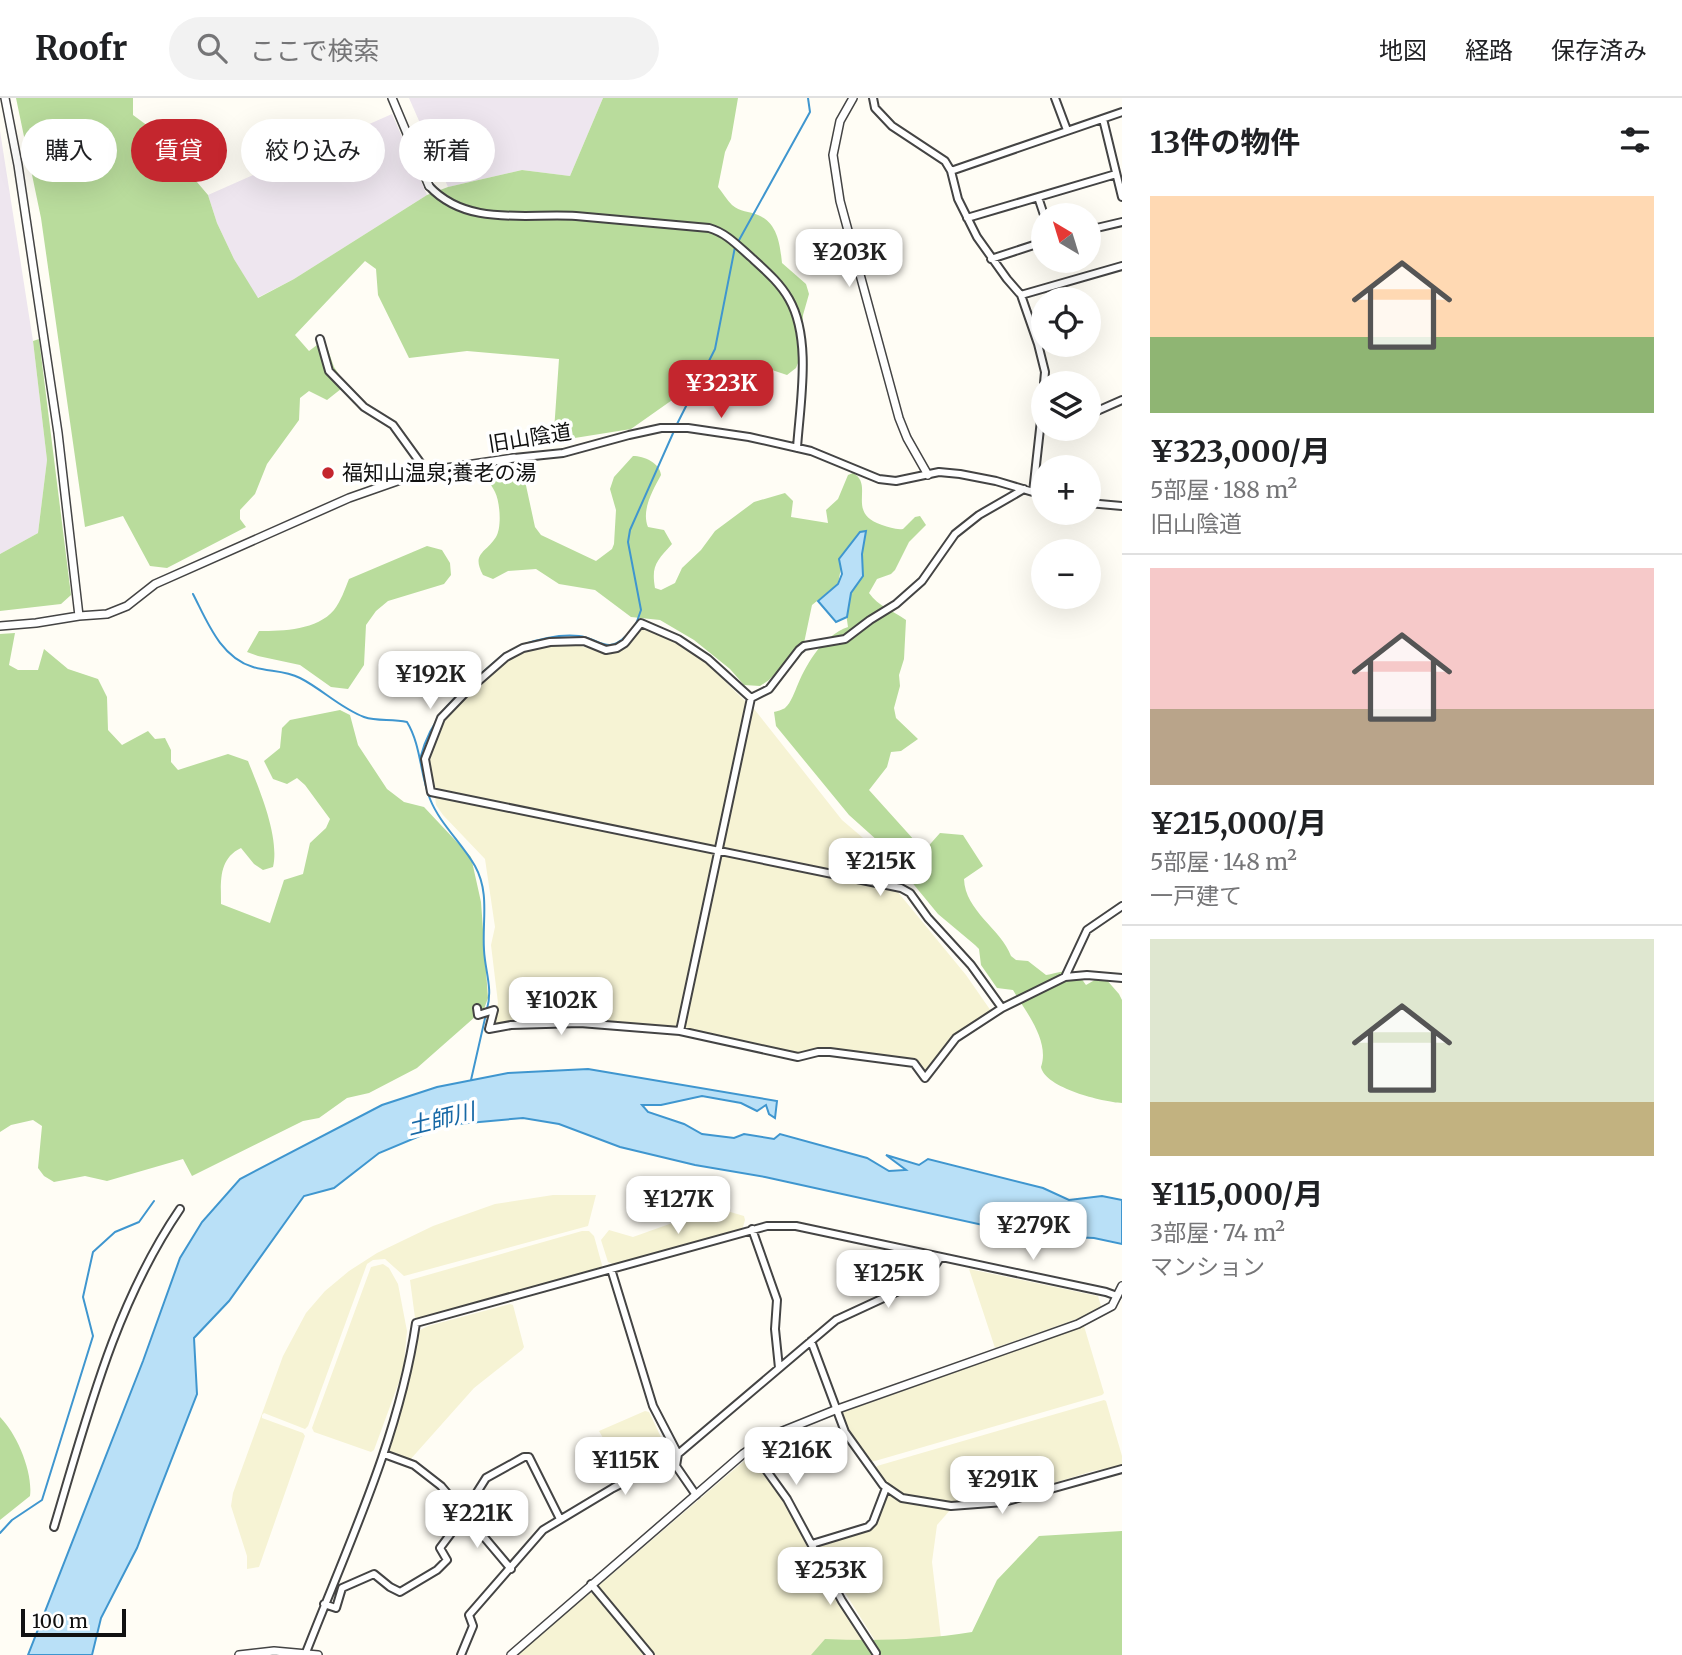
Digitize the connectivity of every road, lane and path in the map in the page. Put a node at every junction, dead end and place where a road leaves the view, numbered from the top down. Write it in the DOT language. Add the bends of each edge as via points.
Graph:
graph roads {
  1 [pos="5,98"];
  2 [pos="392,98"];
  3 [pos="853,98"];
  4 [pos="873,98"];
  5 [pos="1055,98"];
  6 [pos="1122,112"];
  7 [pos="1103,118"];
  8 [pos="1067,131"];
  9 [pos="951,171"];
  10 [pos="1116,174"];
  11 [pos="429,186"];
  12 [pos="1038,197"];
  13 [pos="1122,197"];
  14 [pos="1040,203"];
  15 [pos="967,218"];
  16 [pos="1122,222"];
  17 [pos="1101,227"];
  18 [pos="1031,246"];
  19 [pos="991,259"];
  20 [pos="1122,266"];
  21 [pos="1021,295"];
  22 [pos="320,339"];
  23 [pos="1045,371"];
  24 [pos="1122,400"];
  25 [pos="1101,409"];
  26 [pos="797,447"];
  27 [pos="514,458"];
  28 [pos="427,472"];
  29 [pos="928,475"];
  30 [pos="1024,489"];
  31 [pos="1031,491"];
  32 [pos="1101,504"];
  33 [pos="1122,506"];
  34 [pos="79,615"];
  35 [pos="0,626"];
  36 [pos="751,698"];
  37 [pos="719,851"];
  38 [pos="1122,906"];
  39 [pos="1065,977"];
  40 [pos="1122,978"];
  41 [pos="477,1008"];
  42 [pos="1002,1008"];
  43 [pos="680,1031"];
  44 [pos="180,1209"];
  45 [pos="752,1229"];
  46 [pos="940,1258"];
  47 [pos="611,1269"];
  48 [pos="1122,1286"];
  49 [pos="1117,1296"];
  50 [pos="811,1341"];
  51 [pos="779,1368"];
  52 [pos="835,1410"];
  53 [pos="751,1449"];
  54 [pos="384,1454"];
  55 [pos="678,1454"];
  56 [pos="1122,1469"];
  57 [pos="886,1488"];
  58 [pos="696,1495"];
  59 [pos="463,1513"];
  60 [pos="560,1518"];
  61 [pos="54,1527"];
  62 [pos="812,1544"];
  63 [pos="511,1569"];
  64 [pos="591,1584"];
  65 [pos="324,1604"];
  66 [pos="876,1653"];
  67 [pos="305,1654"];
  68 [pos="239,1655"];
  69 [pos="318,1655"];
  70 [pos="461,1655"];
  71 [pos="511,1655"];
  72 [pos="650,1655"];
  1 -- 34 [label="street" via="58,433"];
  2 -- 11 [label="street"];
  3 -- 29 [label="street" via="840,121 833,155 840,201 899,418"];
  4 -- 9 [label="street" via="875,108 892,126 945,161"];
  5 -- 8 [label="street"];
  6 -- 7 [label="street"];
  7 -- 8 [label="street"];
  7 -- 10 [label="street"];
  8 -- 9 [label="street"];
  9 -- 15 [label="street"];
  10 -- 12 [label="street"];
  10 -- 13 [label="street"];
  11 -- 26 [label="street" via="458,207 491,215 566,216 709,229 732,240 776,282 795,314 803,363"];
  12 -- 14 [label="street"];
  12 -- 15 [label="street"];
  15 -- 19 [label="street"];
  16 -- 17 [label="street"];
  18 -- 19 [label="street"];
  19 -- 21 [label="street"];
  20 -- 21 [label="street"];
  21 -- 23 [label="street"];
  22 -- 28 [label="street" via="329,371 364,407 393,425"];
  24 -- 25 [label="street"];
  26 -- 27 [label="street, 旧山陰道" via="688,428 661,428 563,453"];
  26 -- 29 [label="street, 旧山陰道" via="879,479"];
  27 -- 28 [label="street, 旧山陰道"];
  28 -- 34 [label="street, 旧山陰道" via="286,525 155,584 127,606 107,614"];
  29 -- 30 [label="street, 旧山陰道" via="960,474"];
  30 -- 31 [label="street, 旧山陰道"];
  30 -- 36 [label="street" via="956,534 908,596 845,639 804,646 769,689"];
  32 -- 33 [label="street"];
  34 -- 35 [label="street, 旧山陰道"];
  36 -- 37 [label="street"];
  36 -- 37 [label="street" via="708,659 641,623 617,648 606,650 584,641 550,642 506,657 441,718 425,759 431,792"];
  37 -- 42 [label="street" via="901,888 971,965"];
  37 -- 43 [label="street"];
  38 -- 39 [label="street" via="1087,930"];
  39 -- 40 [label="street"];
  39 -- 42 [label="street"];
  41 -- 43 [label="street" via="478,1015 494,1010 489,1030 580,1023"];
  42 -- 43 [label="street" via="956,1038 925,1078 914,1063 902,1060 830,1052 798,1057"];
  44 -- 61 [label="street" via="153,1250 110,1348"];
  45 -- 46 [label="street" via="796,1226"];
  45 -- 47 [label="street"];
  45 -- 51 [label="street" via="778,1300"];
  46 -- 49 [label="street"];
  46 -- 50 [label="street" via="916,1283 836,1320"];
  47 -- 54 [label="street" via="416,1323"];
  47 -- 55 [label="street" via="653,1406"];
  48 -- 49 [label="street"];
  49 -- 52 [label="street" via="1112,1306 1077,1324"];
  50 -- 51 [label="street"];
  50 -- 52 [label="street"];
  51 -- 55 [label="street"];
  52 -- 53 [label="street" via="768,1437"];
  52 -- 57 [label="street" via="845,1433"];
  53 -- 58 [label="street"];
  53 -- 62 [label="street"];
  54 -- 59 [label="street" via="414,1465 441,1486"];
  54 -- 65 [label="street"];
  55 -- 58 [label="street" via="676,1466"];
  55 -- 60 [label="street"];
  56 -- 57 [label="street" via="1004,1502 951,1506 902,1498"];
  57 -- 62 [label="street" via="868,1527"];
  58 -- 64 [label="street"];
  59 -- 60 [label="street" via="485,1478 528,1457"];
  59 -- 63 [label="street"];
  59 -- 65 [label="street" via="440,1548 447,1560 437,1570 400,1592 374,1574 342,1588 336,1608"];
  60 -- 63 [label="street" via="543,1530"];
  62 -- 66 [label="street"];
  63 -- 70 [label="street" via="469,1615 473,1626"];
  64 -- 71 [label="street"];
  64 -- 72 [label="street"];
  65 -- 67 [label="street"];
  67 -- 68 [label="street"];
  67 -- 69 [label="street"];
}
